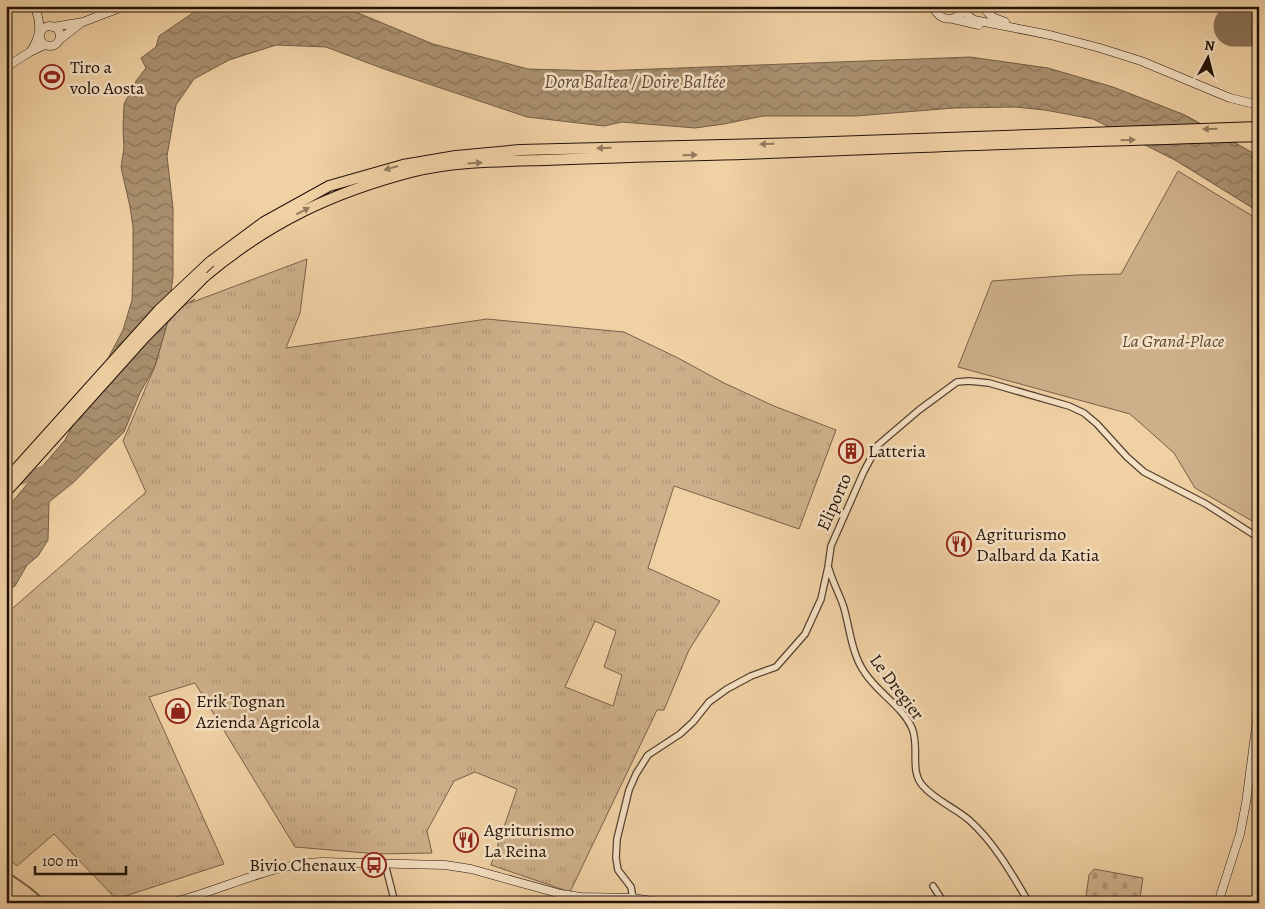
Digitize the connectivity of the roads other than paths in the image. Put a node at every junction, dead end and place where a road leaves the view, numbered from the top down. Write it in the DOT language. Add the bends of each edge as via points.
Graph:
graph roads {
  1 [pos="126,6"];
  2 [pos="933,6"];
  3 [pos="982,6"];
  4 [pos="965,7"];
  5 [pos="35,9"];
  6 [pos="953,19"];
  7 [pos="83,22"];
  8 [pos="52,26"];
  9 [pos="1016,27"];
  10 [pos="1036,32"];
  11 [pos="40,33"];
  12 [pos="59,40"];
  13 [pos="45,46"];
  14 [pos="30,52"];
  15 [pos="6,67"];
  16 [pos="1259,105"];
  17 [pos="1259,128"];
  18 [pos="1259,136"];
  19 [pos="991,140"];
  20 [pos="6,480"];
  21 [pos="6,492"];
  22 [pos="1259,538"];
  23 [pos="828,567"];
  24 [pos="1259,705"];
  25 [pos="385,864"];
  26 [pos="933,886"];
  27 [pos="633,898"];
  28 [pos="620,900"];
  29 [pos="185,901"];
  30 [pos="644,901"];
  31 [pos="170,903"];
  32 [pos="395,903"];
  33 [pos="664,903"];
  34 [pos="944,903"];
  35 [pos="1029,903"];
  36 [pos="1218,903"];
  1 -- 7 [label="street"];
  2 -- 6 [label="street" via="938,16"];
  3 -- 9 [label="street" via="992,17"];
  4 -- 6 [label="street"];
  4 -- 9 [label="street" via="967,15 974,20"];
  5 -- 8 [label="street"];
  5 -- 11 [label="street"];
  6 -- 10 [label="street"];
  7 -- 8 [label="street"];
  7 -- 12 [label="street"];
  8 -- 11 [label="street"];
  8 -- 12 [label="street" via="58,31"];
  9 -- 10 [label="street"];
  10 -- 16 [label="street" via="1141,61 1230,98"];
  11 -- 13 [label="street"];
  11 -- 14 [label="street"];
  12 -- 13 [label="street" via="52,46"];
  13 -- 14 [label="street"];
  14 -- 15 [label="street"];
  17 -- 19 [label="highway, one-way"];
  19 -- 18 [label="highway, one-way"];
  19 -- 20 [label="highway, one-way, bridge" via="520,150 403,165 329,186 264,222 210,262 159,310"];
  21 -- 19 [label="highway, one-way, bridge" via="145,337 204,277 262,233 340,194 413,171 461,164"];
  22 -- 23 [label="street, Eliporto" via="1206,504 1144,472 1084,413 996,385 969,381 956,382 878,445 831,546"];
  23 -- 27 [label="street, Eliporto" via="821,598 805,634 792,650 776,667 751,676 709,702 694,722 648,755 636,774 617,839 616,858 618,870 631,887"];
  23 -- 35 [label="street, Le Dregier" via="860,665 912,728 916,743 916,774 922,786 971,822 1000,855"];
  24 -- 36 [label="street" via="1240,834"];
  25 -- 28 [label="street" via="472,869 561,894"];
  25 -- 29 [label="street" via="304,862"];
  25 -- 32 [label="street"];
  26 -- 34 [label="street"];
  27 -- 28 [label="street"];
  27 -- 30 [label="street"];
  29 -- 31 [label="street"];
  30 -- 33 [label="street"];
}
